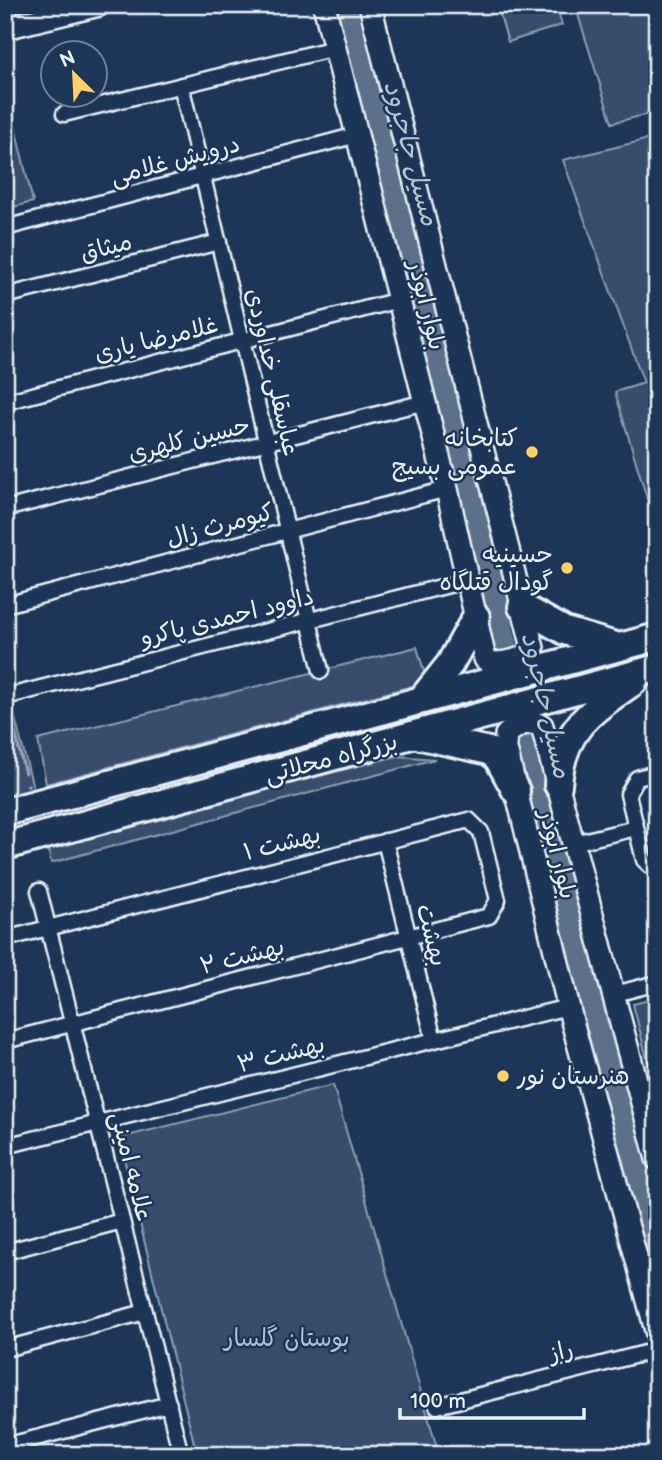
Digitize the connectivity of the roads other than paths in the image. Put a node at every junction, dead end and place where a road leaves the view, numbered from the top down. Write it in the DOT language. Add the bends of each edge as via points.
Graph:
graph roads {
  1 [pos="99,5"];
  2 [pos="324,5"];
  3 [pos="370,5"];
  4 [pos="5,28"];
  5 [pos="335,48"];
  6 [pos="181,85"];
  7 [pos="64,114"];
  8 [pos="357,135"];
  9 [pos="203,176"];
  10 [pos="5,228"];
  11 [pos="219,242"];
  12 [pos="5,296"];
  13 [pos="399,300"];
  14 [pos="242,341"];
  15 [pos="5,401"];
  16 [pos="425,402"];
  17 [pos="266,442"];
  18 [pos="447,489"];
  19 [pos="5,509"];
  20 [pos="287,531"];
  21 [pos="453,584"];
  22 [pos="5,605"];
  23 [pos="523,607"];
  24 [pos="476,617"];
  25 [pos="308,620"];
  26 [pos="657,636"];
  27 [pos="621,648"];
  28 [pos="511,663"];
  29 [pos="654,669"];
  30 [pos="321,671"];
  31 [pos="13,695"];
  32 [pos="422,699"];
  33 [pos="528,713"];
  34 [pos="415,735"];
  35 [pos="173,768"];
  36 [pos="657,773"];
  37 [pos="558,785"];
  38 [pos="86,790"];
  39 [pos="516,791"];
  40 [pos="179,800"];
  41 [pos="5,812"];
  42 [pos="96,822"];
  43 [pos="636,828"];
  44 [pos="385,841"];
  45 [pos="574,843"];
  46 [pos="5,846"];
  47 [pos="657,872"];
  48 [pos="39,891"];
  49 [pos="489,916"];
  50 [pos="48,926"];
  51 [pos="409,937"];
  52 [pos="5,939"];
  53 [pos="657,983"];
  54 [pos="615,994"];
  55 [pos="568,1007"];
  56 [pos="72,1023"];
  57 [pos="434,1040"];
  58 [pos="5,1041"];
  59 [pos="97,1123"];
  60 [pos="5,1146"];
  61 [pos="657,1159"];
  62 [pos="122,1221"];
  63 [pos="5,1252"];
  64 [pos="145,1312"];
  65 [pos="657,1334"];
  66 [pos="5,1349"];
  67 [pos="657,1350"];
  68 [pos="169,1404"];
  69 [pos="437,1406"];
  70 [pos="5,1447"];
  71 [pos="181,1455"];
  1 -- 4 [label="main road"];
  2 -- 5 [label="main road, بلوار ابوذر"];
  3 -- 23 [label="main road, بلوار ابوذر"];
  5 -- 6 [label="street"];
  5 -- 8 [label="main road, بلوار ابوذر"];
  6 -- 7 [label="street"];
  6 -- 9 [label="street, عباسقلی خداوردی"];
  8 -- 9 [label="street, درویش غلامی"];
  8 -- 13 [label="main road, بلوار ابوذر"];
  9 -- 10 [label="street, درویش غلامی"];
  9 -- 11 [label="street, عباسقلی خداوردی"];
  11 -- 12 [label="street, میثاق"];
  11 -- 14 [label="street, عباسقلی خداوردی"];
  13 -- 14 [label="street, غلامرضا یاری"];
  13 -- 16 [label="main road, بلوار ابوذر"];
  14 -- 15 [label="street, غلامرضا یاری"];
  14 -- 17 [label="street, عباسقلی خداوردی"];
  16 -- 17 [label="street, حسین کلهری"];
  16 -- 18 [label="main road, بلوار ابوذر"];
  17 -- 19 [label="street, حسین کلهری"];
  17 -- 20 [label="street, عباسقلی خداوردی"];
  18 -- 20 [label="street, کیومرث زال"];
  18 -- 24 [label="main road, بلوار ابوذر"];
  20 -- 22 [label="street, کیومرث زال"];
  20 -- 25 [label="street, عباسقلی خداوردی"];
  21 -- 25 [label="street, داوود احمدی پاکرو"];
  23 -- 27 [label="highway" via="565,631"];
  23 -- 28 [label="main road, بلوار ابوذر"];
  24 -- 28 [label="main road, بلوار ابوذر"];
  24 -- 32 [label="highway" via="450,664"];
  25 -- 30 [label="street, عباسقلی خداوردی"];
  25 -- 31 [label="street, داوود احمدی پاکرو"];
  26 -- 27 [label="highway, بزرگراه محلاتی"];
  27 -- 28 [label="highway, بزرگراه محلاتی"];
  28 -- 32 [label="highway, بزرگراه محلاتی"];
  29 -- 33 [label="highway, بزرگراه محلاتی"];
  29 -- 37 [label="highway" via="577,727 564,748"];
  32 -- 35 [label="highway, بزرگراه محلاتی"];
  33 -- 34 [label="highway, بزرگراه محلاتی"];
  33 -- 37 [label="main road, بلوار ابوذر"];
  33 -- 39 [label="main road, بلوار ابوذر" via="534,723 506,735"];
  34 -- 39 [label="highway" via="489,751 498,758"];
  34 -- 40 [label="highway, بزرگراه محلاتی"];
  35 -- 38 [label="highway, بزرگراه محلاتی"];
  35 -- 40 [label="highway" via="154,788 161,797"];
  36 -- 43 [label="street" via="637,778 628,794"];
  37 -- 45 [label="main road, بلوار ابوذر"];
  38 -- 41 [label="highway, بزرگراه محلاتی"];
  38 -- 42 [label="highway" via="105,801 105,811"];
  39 -- 55 [label="main road, بلوار ابوذر"];
  40 -- 42 [label="highway, بزرگراه محلاتی"];
  42 -- 46 [label="highway, بزرگراه محلاتی"];
  43 -- 45 [label="street"];
  43 -- 47 [label="street" via="644,860"];
  44 -- 49 [label="street, بهشت ۱" via="469,820 481,832 498,900"];
  44 -- 50 [label="street, بهشت ۱"];
  44 -- 51 [label="street, بهشت"];
  45 -- 54 [label="main road, بلوار ابوذر"];
  48 -- 50 [label="street, علامه امینی"];
  49 -- 51 [label="street, بهشت ۲"];
  50 -- 52 [label="street, بهشت ۱"];
  50 -- 56 [label="street, علامه امینی"];
  51 -- 56 [label="street, بهشت ۲"];
  51 -- 57 [label="street, بهشت"];
  53 -- 54 [label="street"];
  54 -- 61 [label="main road, بلوار ابوذر"];
  55 -- 57 [label="street, بهشت ۳"];
  55 -- 65 [label="main road, بلوار ابوذر"];
  56 -- 58 [label="street, بهشت ۲"];
  56 -- 59 [label="street, علامه امینی"];
  57 -- 59 [label="street, بهشت ۳"];
  59 -- 60 [label="street, بهشت ۳"];
  59 -- 62 [label="street, علامه امینی"];
  62 -- 63 [label="street"];
  62 -- 64 [label="street, علامه امینی"];
  64 -- 66 [label="street"];
  64 -- 68 [label="street, علامه امینی"];
  67 -- 69 [label="street, راز"];
  68 -- 70 [label="street"];
  68 -- 71 [label="street, علامه امینی"];
}
